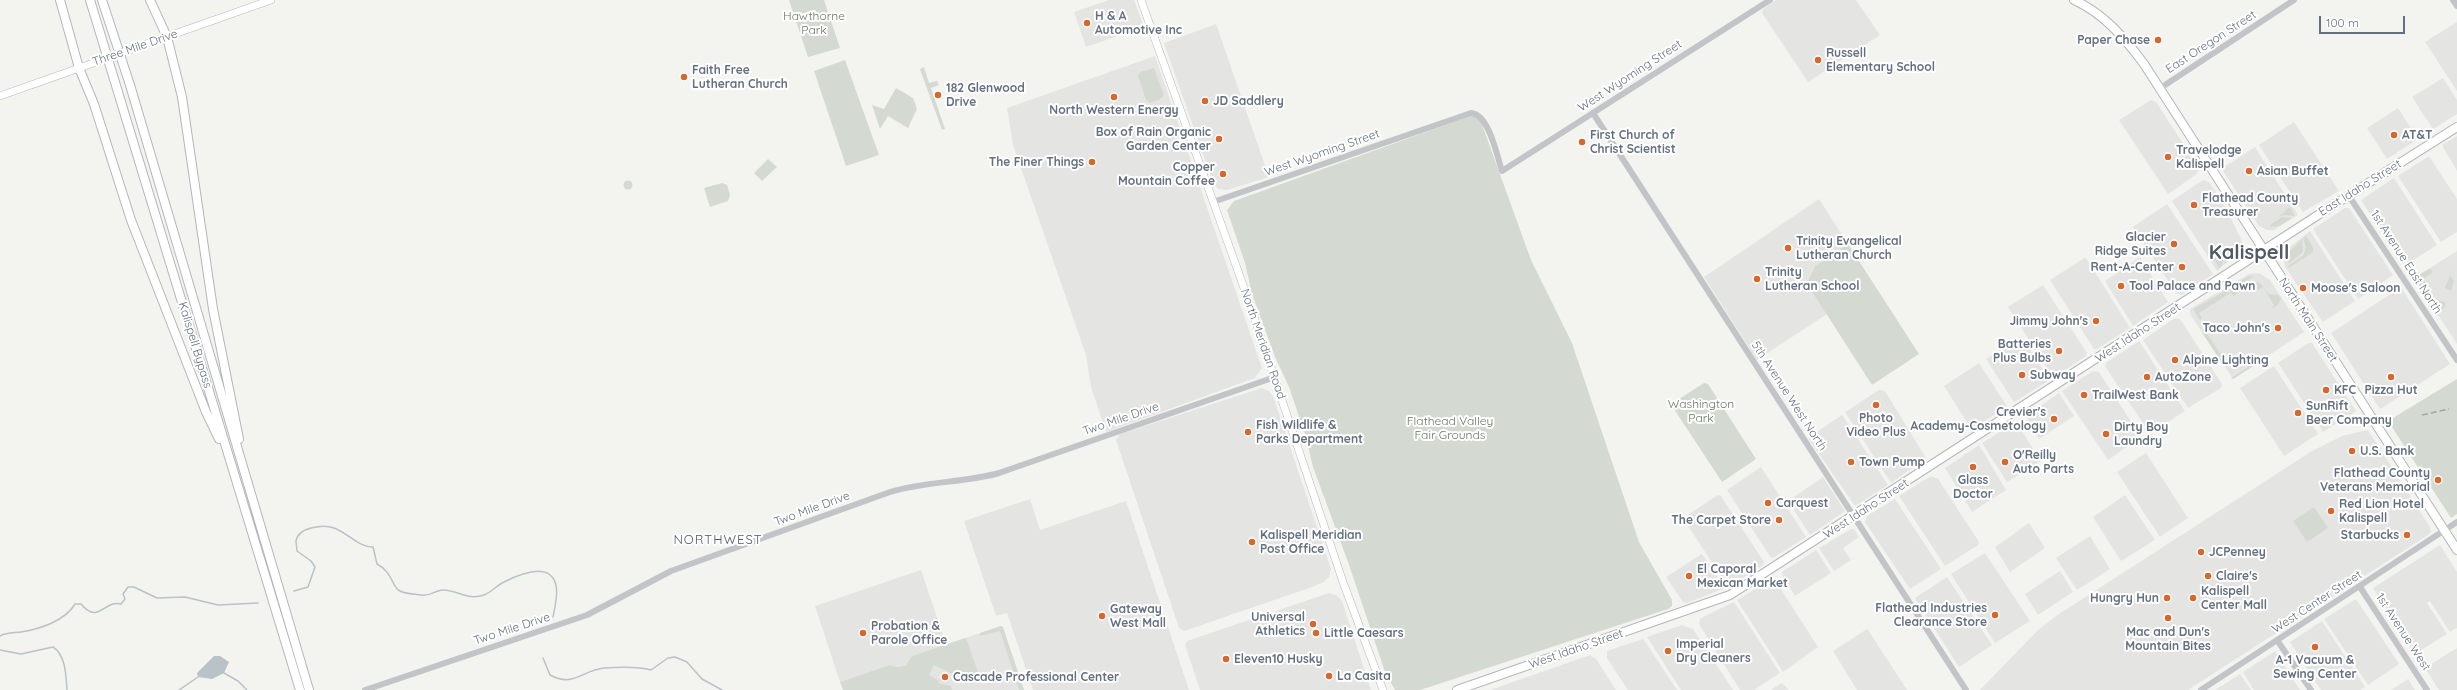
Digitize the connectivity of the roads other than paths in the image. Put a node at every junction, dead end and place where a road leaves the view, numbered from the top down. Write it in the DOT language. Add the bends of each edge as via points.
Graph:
graph roads {
  1 [pos="60,0"];
  2 [pos="90,0"];
  3 [pos="102,0"];
  4 [pos="150,0"];
  5 [pos="271,0"];
  6 [pos="1141,0"];
  7 [pos="1770,0"];
  8 [pos="2074,0"];
  9 [pos="2294,0"];
  10 [pos="2453,0"];
  11 [pos="2457,6"];
  12 [pos="167,37"];
  13 [pos="79,68"];
  14 [pos="2159,89"];
  15 [pos="0,96"];
  16 [pos="1593,113"];
  17 [pos="2457,127"];
  18 [pos="2349,196"];
  19 [pos="1213,202"];
  20 [pos="2264,251"];
  21 [pos="2457,360"];
  22 [pos="1275,377"];
  23 [pos="230,462"];
  24 [pos="249,486"];
  25 [pos="1854,516"];
  26 [pos="2457,522"];
  27 [pos="2445,531"];
  28 [pos="2457,550"];
  29 [pos="2360,587"];
  30 [pos="2277,640"];
  31 [pos="300,690"];
  32 [pos="309,690"];
  33 [pos="365,690"];
  34 [pos="1383,690"];
  35 [pos="1457,690"];
  36 [pos="1966,690"];
  37 [pos="2201,690"];
  38 [pos="2311,690"];
  39 [pos="2427,690"];
  1 -- 13 [label="main road"];
  2 -- 23 [label="main road, Kalispell Bypass"];
  3 -- 24 [label="main road, Kalispell Bypass" via="130,85"];
  4 -- 12 [label="main road"];
  5 -- 12 [label="main road, Three Mile Drive"];
  6 -- 19 [label="main road, North Meridian Road"];
  7 -- 16 [label="street, West Wyoming Street"];
  8 -- 14 [label="main road, North Main Street" via="2099,15 2127,42"];
  9 -- 14 [label="street, East Oregon Street"];
  10 -- 11 [label="street"];
  12 -- 13 [label="main road, Three Mile Drive, bridge"];
  12 -- 24 [label="main road" via="188,124 212,309"];
  13 -- 15 [label="main road, Three Mile Drive"];
  13 -- 23 [label="main road" via="94,104 131,220 206,412"];
  14 -- 20 [label="main road, North Main Street"];
  16 -- 19 [label="street, West Wyoming Street" via="1502,171 1481,116 1464,115"];
  16 -- 25 [label="street, 5th Avenue West North"];
  17 -- 18 [label="main road, East Idaho Street"];
  18 -- 20 [label="main road, East Idaho Street"];
  18 -- 21 [label="street, 1st Avenue East North"];
  19 -- 22 [label="main road, North Meridian Road"];
  20 -- 25 [label="main road, West Idaho Street"];
  20 -- 27 [label="main road, North Main Street"];
  22 -- 33 [label="street, Two Mile Drive" via="998,473 969,481 919,485 890,492 671,571 587,615"];
  22 -- 34 [label="main road, North Meridian Road" via="1343,582"];
  23 -- 31 [label="main road, Kalispell Bypass"];
  24 -- 32 [label="main road, Kalispell Bypass"];
  25 -- 35 [label="main road, West Idaho Street" via="1720,600"];
  25 -- 36 [label="street, 5th Avenue West North"];
  26 -- 27 [label="street, West Center Street"];
  27 -- 28 [label="main road, North Main Street"];
  27 -- 29 [label="street, West Center Street"];
  29 -- 30 [label="street, West Center Street"];
  29 -- 39 [label="street, 1st Avenue West"];
  30 -- 37 [label="street, West Center Street"];
  30 -- 38 [label="street"];
}
